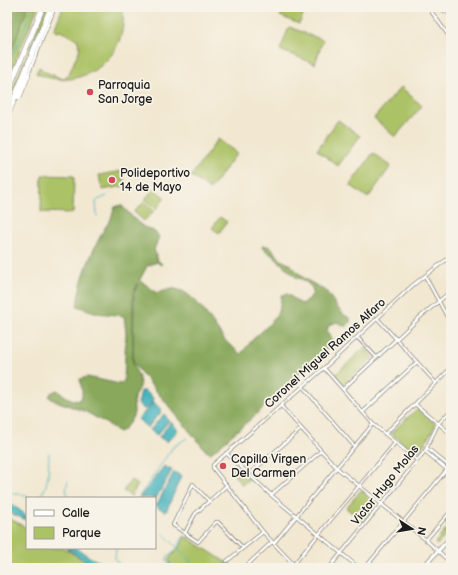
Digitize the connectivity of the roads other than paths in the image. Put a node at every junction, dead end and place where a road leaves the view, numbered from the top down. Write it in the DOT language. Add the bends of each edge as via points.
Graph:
graph roads {
  1 [pos="43,7"];
  2 [pos="51,7"];
  3 [pos="55,7"];
  4 [pos="428,7"];
  5 [pos="439,7"];
  6 [pos="451,13"];
  7 [pos="451,39"];
  8 [pos="28,75"];
  9 [pos="7,93"];
  10 [pos="7,117"];
  11 [pos="7,121"];
  12 [pos="451,256"];
  13 [pos="425,276"];
  14 [pos="451,291"];
  15 [pos="438,300"];
  16 [pos="377,318"];
  17 [pos="451,324"];
  18 [pos="358,338"];
  19 [pos="397,339"];
  20 [pos="376,357"];
  21 [pos="417,362"];
  22 [pos="324,368"];
  23 [pos="451,368"];
  24 [pos="436,384"];
  25 [pos="303,387"];
  26 [pos="343,389"];
  27 [pos="415,404"];
  28 [pos="281,406"];
  29 [pos="451,410"];
  30 [pos="363,412"];
  31 [pos="374,424"];
  32 [pos="438,424"];
  33 [pos="301,429"];
  34 [pos="385,434"];
  35 [pos="451,434"];
  36 [pos="395,443"];
  37 [pos="354,446"];
  38 [pos="426,450"];
  39 [pos="321,451"];
  40 [pos="226,453"];
  41 [pos="417,460"];
  42 [pos="337,468"];
  43 [pos="449,468"];
  44 [pos="451,473"];
  45 [pos="248,474"];
  46 [pos="226,486"];
  47 [pos="359,486"];
  48 [pos="271,495"];
  49 [pos="209,501"];
  50 [pos="381,505"];
  51 [pos="451,511"];
  52 [pos="297,516"];
  53 [pos="403,522"];
  54 [pos="263,532"];
  55 [pos="185,533"];
  56 [pos="319,534"];
  57 [pos="451,537"];
  58 [pos="426,540"];
  59 [pos="273,543"];
  60 [pos="242,547"];
  61 [pos="438,551"];
  62 [pos="342,553"];
  63 [pos="227,561"];
  64 [pos="451,563"];
  65 [pos="294,564"];
  66 [pos="244,568"];
  67 [pos="297,568"];
  68 [pos="329,568"];
  69 [pos="359,568"];
  70 [pos="365,568"];
  71 [pos="422,568"];
  1 -- 9 [label="highway"];
  2 -- 10 [label="highway"];
  3 -- 8 [label="street"];
  4 -- 7 [label="street"];
  5 -- 6 [label="highway"];
  8 -- 11 [label="highway"];
  12 -- 13 [label="street, Coronel Miguel Ramos Alfaro"];
  13 -- 15 [label="street"];
  13 -- 16 [label="street, Coronel Miguel Ramos Alfaro"];
  14 -- 15 [label="street"];
  15 -- 17 [label="street"];
  15 -- 19 [label="street"];
  16 -- 18 [label="street, Coronel Miguel Ramos Alfaro"];
  16 -- 19 [label="street"];
  18 -- 20 [label="street"];
  18 -- 22 [label="street, Coronel Miguel Ramos Alfaro"];
  19 -- 20 [label="street"];
  19 -- 21 [label="street"];
  20 -- 26 [label="street"];
  21 -- 24 [label="street"];
  21 -- 30 [label="street"];
  22 -- 25 [label="street, Coronel Miguel Ramos Alfaro"];
  22 -- 26 [label="street"];
  23 -- 24 [label="street"];
  24 -- 27 [label="street"];
  25 -- 28 [label="street, Coronel Miguel Ramos Alfaro"];
  25 -- 37 [label="street"];
  26 -- 30 [label="street"];
  27 -- 32 [label="street"];
  27 -- 34 [label="street"];
  28 -- 33 [label="street"];
  28 -- 40 [label="street, Coronel Miguel Ramos Alfaro"];
  29 -- 32 [label="street, Victor Hugo Molas"];
  30 -- 31 [label="street"];
  31 -- 34 [label="street"];
  31 -- 37 [label="street"];
  32 -- 35 [label="street"];
  32 -- 38 [label="street, Victor Hugo Molas"];
  33 -- 39 [label="street"];
  33 -- 45 [label="street"];
  34 -- 36 [label="street"];
  36 -- 41 [label="street"];
  36 -- 47 [label="street"];
  37 -- 42 [label="street"];
  38 -- 41 [label="street, Victor Hugo Molas"];
  38 -- 43 [label="street"];
  39 -- 42 [label="street"];
  39 -- 48 [label="street"];
  40 -- 45 [label="street"];
  40 -- 46 [label="street, Coronel Miguel Ramos Alfaro" via="213,465"];
  41 -- 50 [label="street, Victor Hugo Molas"];
  42 -- 47 [label="street"];
  42 -- 52 [label="street"];
  43 -- 44 [label="street"];
  43 -- 53 [label="street"];
  45 -- 48 [label="street"];
  46 -- 49 [label="street"];
  46 -- 54 [label="street"];
  47 -- 50 [label="street"];
  47 -- 56 [label="street"];
  48 -- 52 [label="street"];
  49 -- 55 [label="street" via="195,514"];
  49 -- 55 [label="street" via="193,485 174,525"];
  50 -- 53 [label="street"];
  50 -- 62 [label="street, Victor Hugo Molas"];
  51 -- 58 [label="street"];
  52 -- 56 [label="street"];
  52 -- 59 [label="street"];
  53 -- 58 [label="street"];
  53 -- 70 [label="street"];
  54 -- 59 [label="street"];
  54 -- 60 [label="street"];
  55 -- 60 [label="street" via="198,542 217,521"];
  56 -- 62 [label="street"];
  56 -- 65 [label="street"];
  57 -- 61 [label="street"];
  58 -- 61 [label="street"];
  59 -- 65 [label="street"];
  59 -- 66 [label="street"];
  60 -- 63 [label="street"];
  61 -- 64 [label="street"];
  61 -- 71 [label="street"];
  62 -- 68 [label="street, Victor Hugo Molas"];
  62 -- 69 [label="street"];
  65 -- 67 [label="street"];
}
